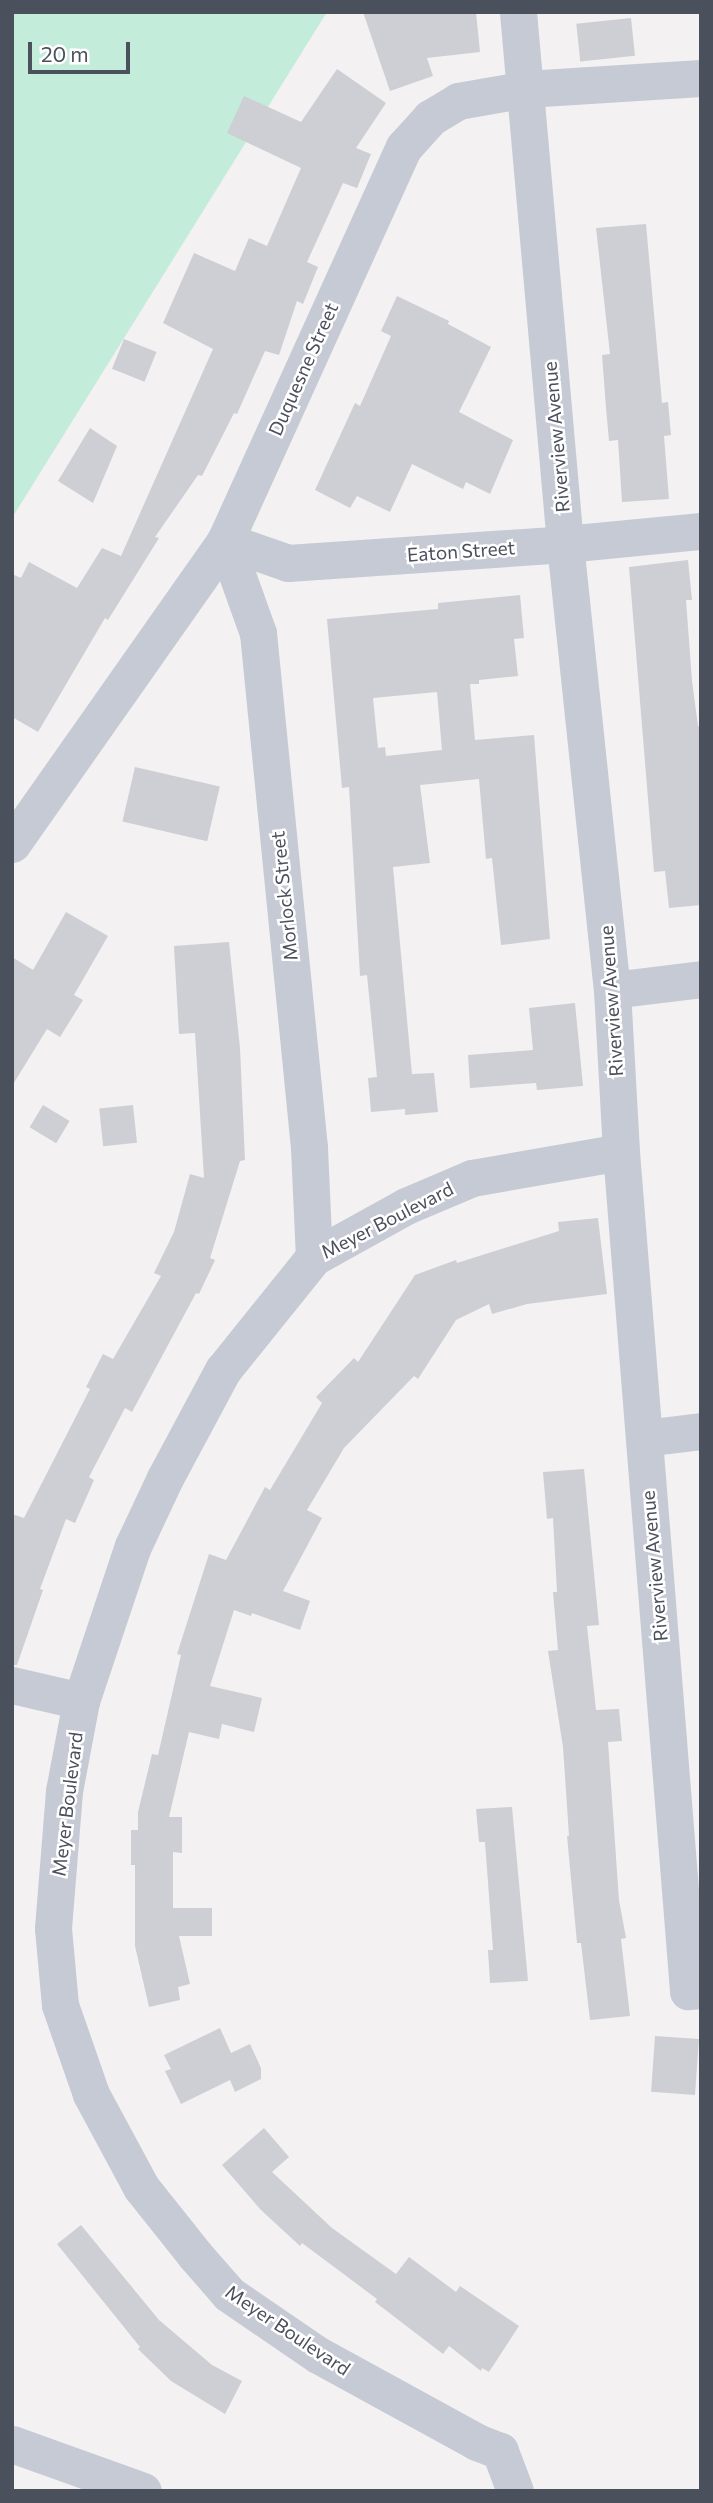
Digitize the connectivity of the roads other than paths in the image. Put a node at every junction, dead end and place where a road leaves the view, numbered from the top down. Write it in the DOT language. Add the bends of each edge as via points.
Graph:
graph roads {
  1 [pos="518,12"];
  2 [pos="701,78"];
  3 [pos="526,89"];
  4 [pos="701,531"];
  5 [pos="225,541"];
  6 [pos="565,544"];
  7 [pos="12,844"];
  8 [pos="701,979"];
  9 [pos="612,990"];
  10 [pos="621,1152"];
  11 [pos="314,1257"];
  12 [pos="701,1431"];
  13 [pos="644,1438"];
  14 [pos="12,1685"];
  15 [pos="81,1701"];
  16 [pos="694,1991"];
  17 [pos="12,2444"];
  18 [pos="134,2488"];
  19 [pos="515,2491"];
  1 -- 3 [label="street, Riverview Avenue"];
  2 -- 3 [label="street, Duquesne Street"];
  3 -- 5 [label="street, Duquesne Street" via="458,101 430,118 404,147"];
  3 -- 6 [label="street, Riverview Avenue"];
  4 -- 6 [label="street, Eaton Street"];
  5 -- 6 [label="street, Eaton Street" via="288,563"];
  5 -- 7 [label="street, Duquesne Street"];
  5 -- 11 [label="street, Morlock Street" via="258,633 309,1148"];
  6 -- 9 [label="street, Riverview Avenue"];
  8 -- 9 [label="street"];
  9 -- 10 [label="street, Riverview Avenue"];
  10 -- 11 [label="street, Meyer Boulevard" via="472,1178 406,1206"];
  10 -- 13 [label="street, Riverview Avenue"];
  11 -- 15 [label="street, Meyer Boulevard" via="223,1370 165,1478 133,1546"];
  12 -- 13 [label="street"];
  13 -- 16 [label="street, Riverview Avenue"];
  14 -- 15 [label="street"];
  15 -- 19 [label="street, Meyer Boulevard" via="64,1791 53,1928 60,2005 91,2094 141,2187 229,2294 318,2355 500,2451"];
  17 -- 18 [label="street"];
}
